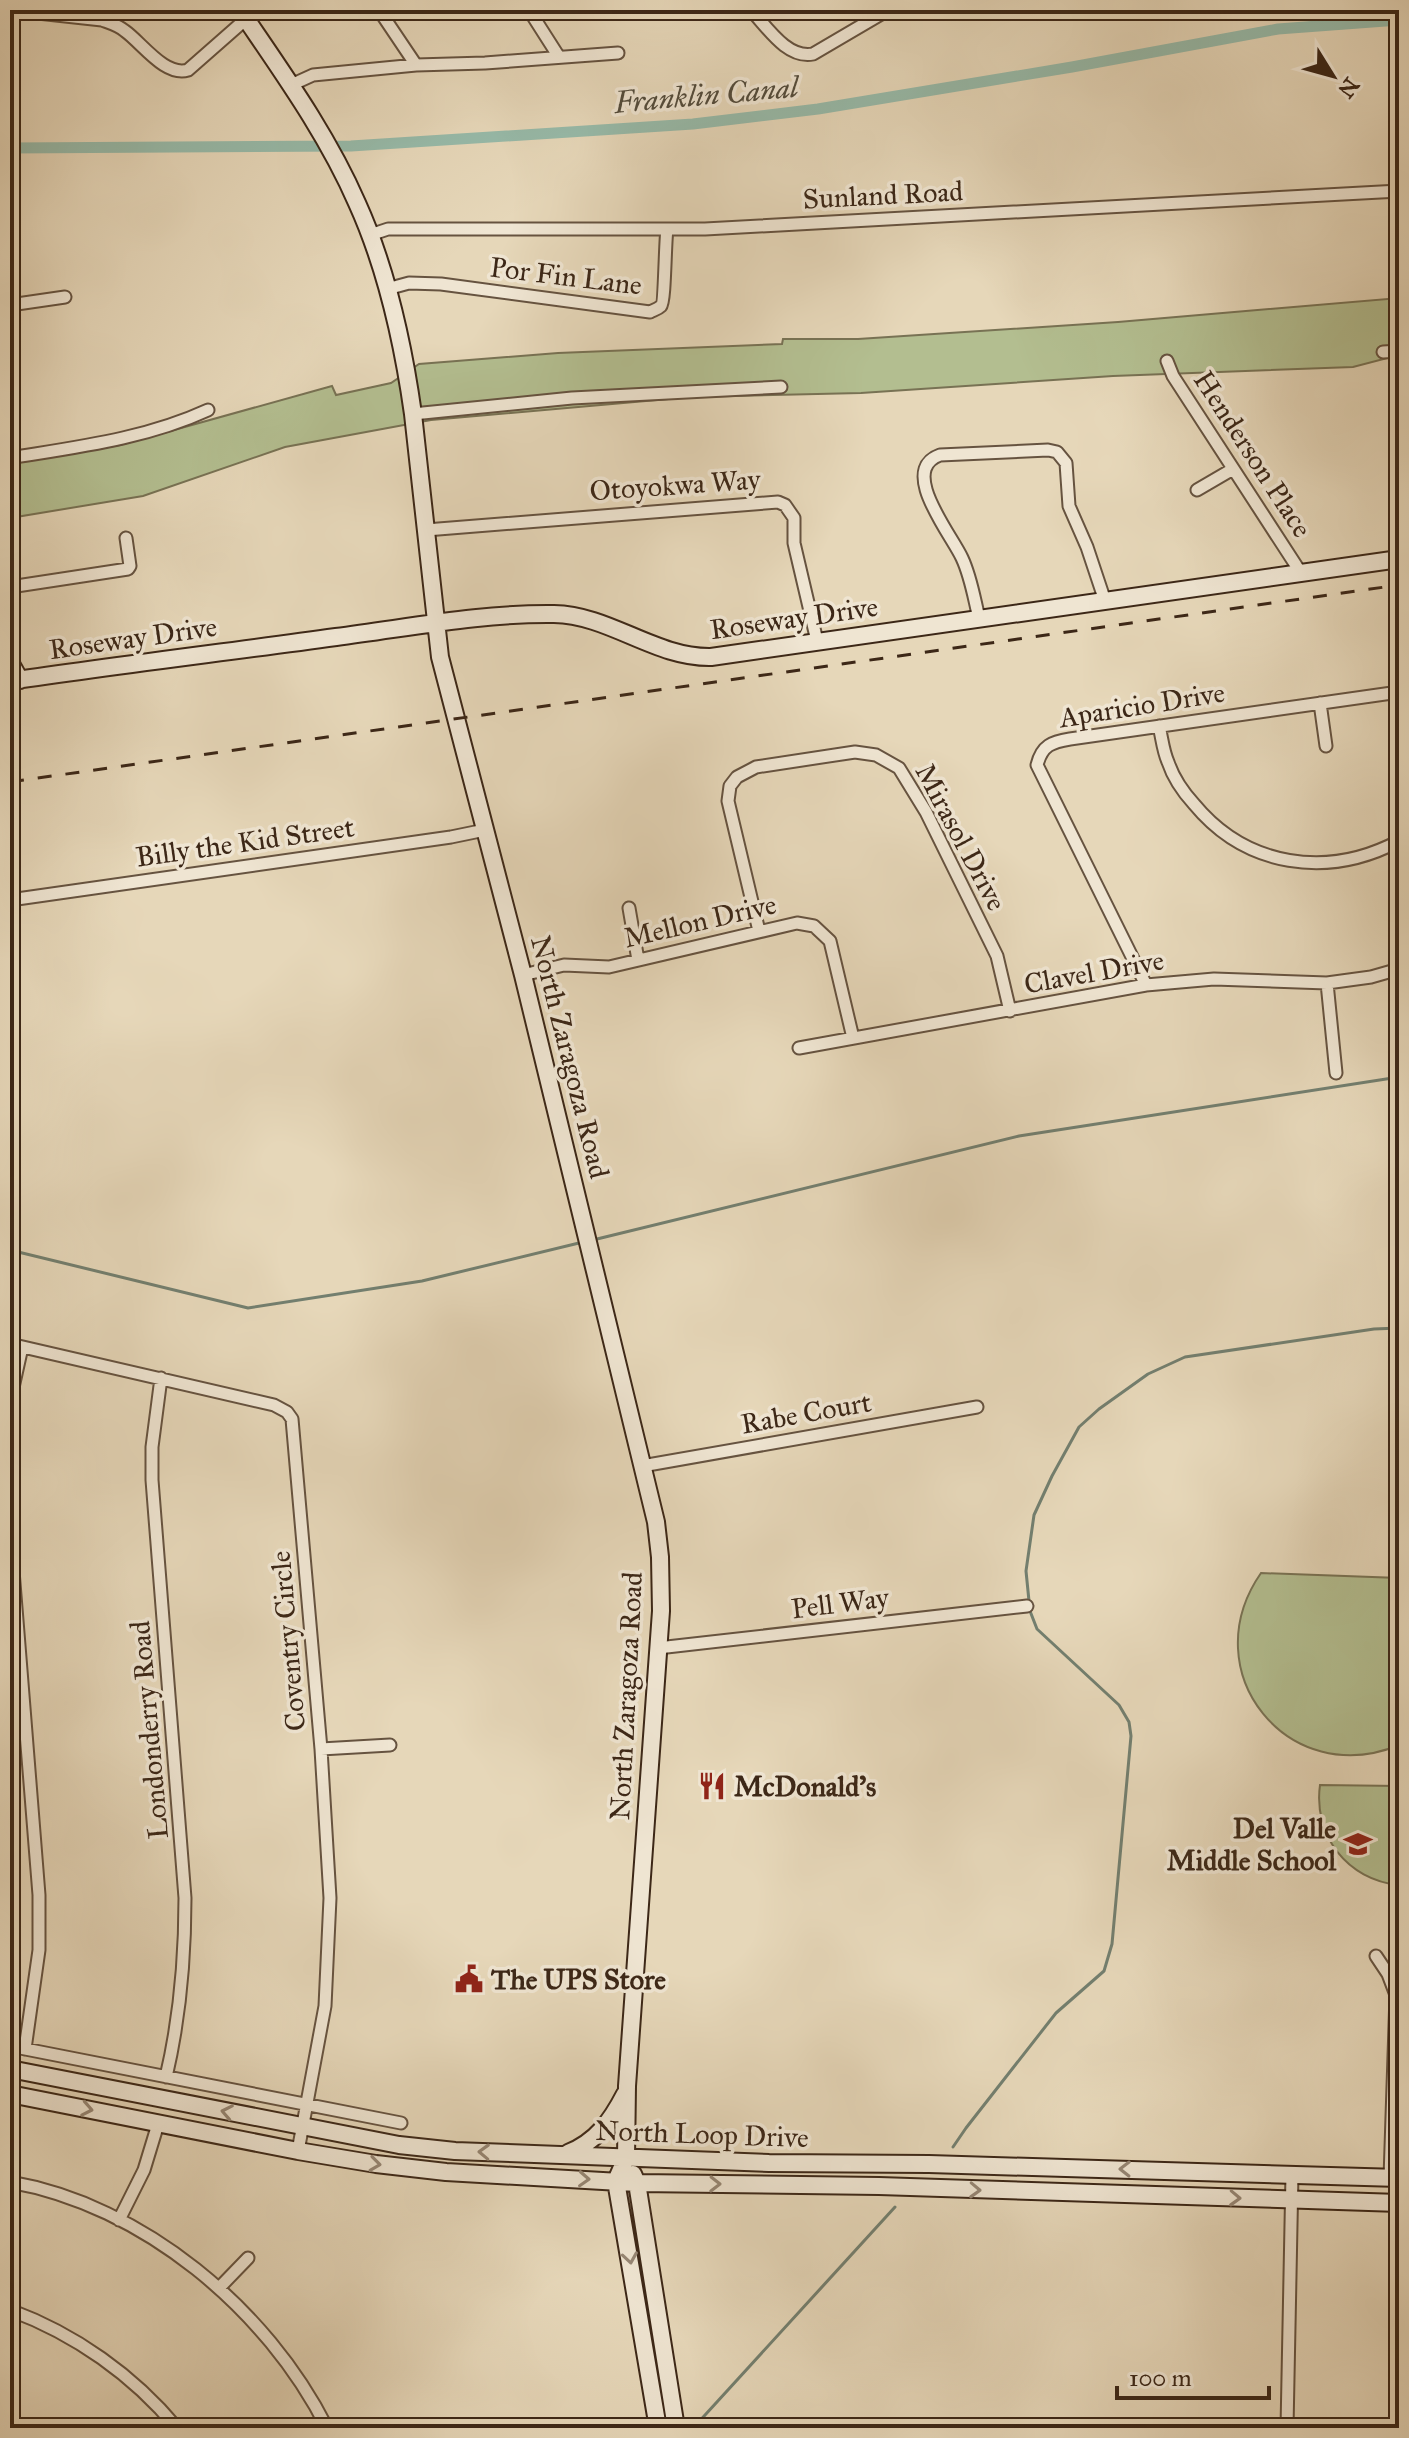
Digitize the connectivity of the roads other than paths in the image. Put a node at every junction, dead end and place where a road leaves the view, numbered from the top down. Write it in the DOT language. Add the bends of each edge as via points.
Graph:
graph roads {
  1 [pos="10,10"];
  2 [pos="379,10"];
  3 [pos="529,10"];
  4 [pos="751,10"];
  5 [pos="888,10"];
  6 [pos="243,14"];
  7 [pos="618,53"];
  8 [pos="559,57"];
  9 [pos="416,65"];
  10 [pos="291,85"];
  11 [pos="1399,191"];
  12 [pos="667,229"];
  13 [pos="370,235"];
  14 [pos="387,289"];
  15 [pos="65,297"];
  16 [pos="10,305"];
  17 [pos="1399,351"];
  18 [pos="1383,352"];
  19 [pos="1167,361"];
  20 [pos="781,387"];
  21 [pos="208,410"];
  22 [pos="413,414"];
  23 [pos="10,458"];
  24 [pos="1233,469"];
  25 [pos="1197,490"];
  26 [pos="426,530"];
  27 [pos="126,538"];
  28 [pos="1399,559"];
  29 [pos="1301,573"];
  30 [pos="10,587"];
  31 [pos="1105,601"];
  32 [pos="979,618"];
  33 [pos="435,624"];
  34 [pos="817,641"];
  35 [pos="10,662"];
  36 [pos="15,680"];
  37 [pos="1399,692"];
  38 [pos="1320,703"];
  39 [pos="1159,726"];
  40 [pos="1326,746"];
  41 [pos="485,830"];
  42 [pos="1399,841"];
  43 [pos="10,900"];
  44 [pos="629,908"];
  45 [pos="759,931"];
  46 [pos="638,960"];
  47 [pos="1399,969"];
  48 [pos="523,975"];
  49 [pos="1327,983"];
  50 [pos="1146,985"];
  51 [pos="1010,1011"];
  52 [pos="853,1038"];
  53 [pos="799,1048"];
  54 [pos="1336,1073"];
  55 [pos="16,1346"];
  56 [pos="161,1378"];
  57 [pos="10,1401"];
  58 [pos="977,1407"];
  59 [pos="642,1466"];
  60 [pos="10,1533"];
  61 [pos="1027,1606"];
  62 [pos="658,1648"];
  63 [pos="390,1745"];
  64 [pos="321,1749"];
  65 [pos="1376,1956"];
  66 [pos="10,2046"];
  67 [pos="25,2049"];
  68 [pos="10,2069"];
  69 [pos="166,2077"];
  70 [pos="627,2086"];
  71 [pos="10,2094"];
  72 [pos="308,2104"];
  73 [pos="401,2123"];
  74 [pos="158,2124"];
  75 [pos="303,2127"];
  76 [pos="298,2151"];
  77 [pos="562,2155"];
  78 [pos="626,2158"];
  79 [pos="881,2164"];
  80 [pos="1292,2174"];
  81 [pos="1395,2178"];
  82 [pos="616,2181"];
  83 [pos="10,2182"];
  84 [pos="637,2183"];
  85 [pos="879,2186"];
  86 [pos="1291,2200"];
  87 [pos="1399,2203"];
  88 [pos="119,2220"];
  89 [pos="248,2258"];
  90 [pos="219,2288"];
  91 [pos="10,2310"];
  92 [pos="655,2404"];
  93 [pos="177,2428"];
  94 [pos="327,2428"];
  95 [pos="658,2428"];
  96 [pos="670,2428"];
  97 [pos="676,2428"];
  98 [pos="1287,2428"];
  1 -- 6 [label="street" via="114,24 167,67 182,72"];
  2 -- 9 [label="street"];
  3 -- 8 [label="street"];
  4 -- 5 [label="street" via="799,55 813,54"];
  6 -- 10 [label="main road, North Zaragoza Road"];
  7 -- 8 [label="street"];
  8 -- 9 [label="street"];
  9 -- 10 [label="street" via="313,75"];
  10 -- 13 [label="main road, North Zaragoza Road" via="342,171"];
  11 -- 12 [label="street, Sunland Road"];
  12 -- 13 [label="street, Sunland Road" via="388,229"];
  12 -- 14 [label="street, Por Fin Lane" via="666,296 650,312 441,284"];
  13 -- 14 [label="main road, North Zaragoza Road"];
  14 -- 22 [label="main road, North Zaragoza Road"];
  15 -- 16 [label="street"];
  17 -- 18 [label="street"];
  19 -- 24 [label="street, Henderson Place"];
  20 -- 22 [label="street" via="572,398"];
  21 -- 23 [label="street" via="175,425 114,440"];
  22 -- 26 [label="main road, North Zaragoza Road"];
  24 -- 25 [label="street"];
  24 -- 29 [label="street, Henderson Place"];
  26 -- 33 [label="main road, North Zaragoza Road"];
  26 -- 34 [label="street, Otoyokwa Way" via="778,502 794,518 794,543"];
  27 -- 30 [label="street" via="128,569"];
  28 -- 29 [label="main road, Roseway Drive"];
  29 -- 31 [label="main road, Roseway Drive"];
  31 -- 32 [label="main road, Roseway Drive"];
  31 -- 32 [label="street" via="1069,506 1066,463 1059,454 1048,450 932,457 923,478 968,571"];
  32 -- 34 [label="main road, Roseway Drive"];
  33 -- 34 [label="main road, Roseway Drive" via="565,615 699,657"];
  33 -- 36 [label="main road, Roseway Drive"];
  33 -- 41 [label="main road, North Zaragoza Road"];
  35 -- 36 [label="main road"];
  37 -- 38 [label="street, Aparicio Drive"];
  38 -- 39 [label="street, Aparicio Drive"];
  38 -- 40 [label="street"];
  39 -- 42 [label="street" via="1168,763 1183,791 1238,844 1287,861 1321,863 1364,856"];
  39 -- 50 [label="street, Aparicio Drive" via="1056,741 1044,748 1037,765"];
  41 -- 43 [label="street, Billy the Kid Street"];
  41 -- 48 [label="main road, North Zaragoza Road"];
  44 -- 46 [label="street"];
  45 -- 46 [label="street, Mellon Drive"];
  45 -- 51 [label="street, Mirasol Drive" via="728,801 730,786 756,767 855,752 876,755 899,768 926,812 997,956"];
  45 -- 52 [label="street, Mellon Drive" via="806,923 827,937"];
  46 -- 48 [label="street, Mellon Drive" via="609,967 556,966"];
  47 -- 49 [label="street, Clavel Drive"];
  48 -- 59 [label="main road, North Zaragoza Road"];
  49 -- 50 [label="street, Clavel Drive" via="1214,979"];
  49 -- 54 [label="street"];
  50 -- 51 [label="street, Clavel Drive"];
  51 -- 52 [label="street, Clavel Drive"];
  52 -- 53 [label="street, Clavel Drive"];
  55 -- 56 [label="street, Coventry Circle"];
  55 -- 57 [label="street"];
  56 -- 64 [label="street, Coventry Circle" via="274,1405 292,1419"];
  56 -- 69 [label="street, Londonderry Road" via="152,1480 185,1898 182,1989"];
  58 -- 59 [label="street, Rabe Court"];
  59 -- 62 [label="main road, North Zaragoza Road" via="660,1557"];
  60 -- 67 [label="street" via="39,1895 39,1950"];
  61 -- 62 [label="street, Pell Way"];
  62 -- 70 [label="main road, North Zaragoza Road"];
  63 -- 64 [label="street"];
  64 -- 72 [label="street, Coventry Circle" via="330,1922 325,2006"];
  65 -- 81 [label="street" via="1396,1995"];
  66 -- 67 [label="street"];
  67 -- 69 [label="street"];
  75 -- 68 [label="main road, North Loop Drive, one-way"];
  69 -- 72 [label="street"];
  70 -- 77 [label="main road" via="599,2134"];
  70 -- 78 [label="main road, North Zaragoza Road"];
  71 -- 74 [label="main road, North Loop Drive, one-way"];
  72 -- 73 [label="street"];
  72 -- 75 [label="street, Coventry Circle"];
  74 -- 76 [label="main road, North Loop Drive"];
  74 -- 88 [label="street" via="144,2170"];
  75 -- 76 [label="street, Coventry Circle"];
  77 -- 75 [label="main road, North Loop Drive, one-way" via="399,2145"];
  76 -- 82 [label="main road, North Loop Drive, one-way" via="446,2172"];
  77 -- 78 [label="main road, North Loop Drive"];
  78 -- 79 [label="main road, North Loop Drive"];
  78 -- 82 [label="main road, North Zaragoza Road"];
  78 -- 84 [label="main road, North Zaragoza Road"];
  80 -- 79 [label="main road, North Loop Drive, one-way"];
  79 -- 85 [label="main road"];
  80 -- 81 [label="main road, North Loop Drive"];
  80 -- 86 [label="street"];
  82 -- 84 [label="main road, North Loop Drive"];
  82 -- 92 [label="main road, one-way"];
  83 -- 88 [label="street"];
  84 -- 85 [label="main road, North Loop Drive, one-way"];
  84 -- 97 [label="main road, North Zaragoza Road"];
  85 -- 86 [label="main road, North Loop Drive, one-way"];
  86 -- 87 [label="main road, North Loop Drive"];
  86 -- 98 [label="street"];
  88 -- 90 [label="street"];
  89 -- 90 [label="street"];
  90 -- 94 [label="street" via="267,2336"];
  91 -- 93 [label="street" via="100,2357"];
  92 -- 95 [label="main road"];
  92 -- 96 [label="main road"];
}
